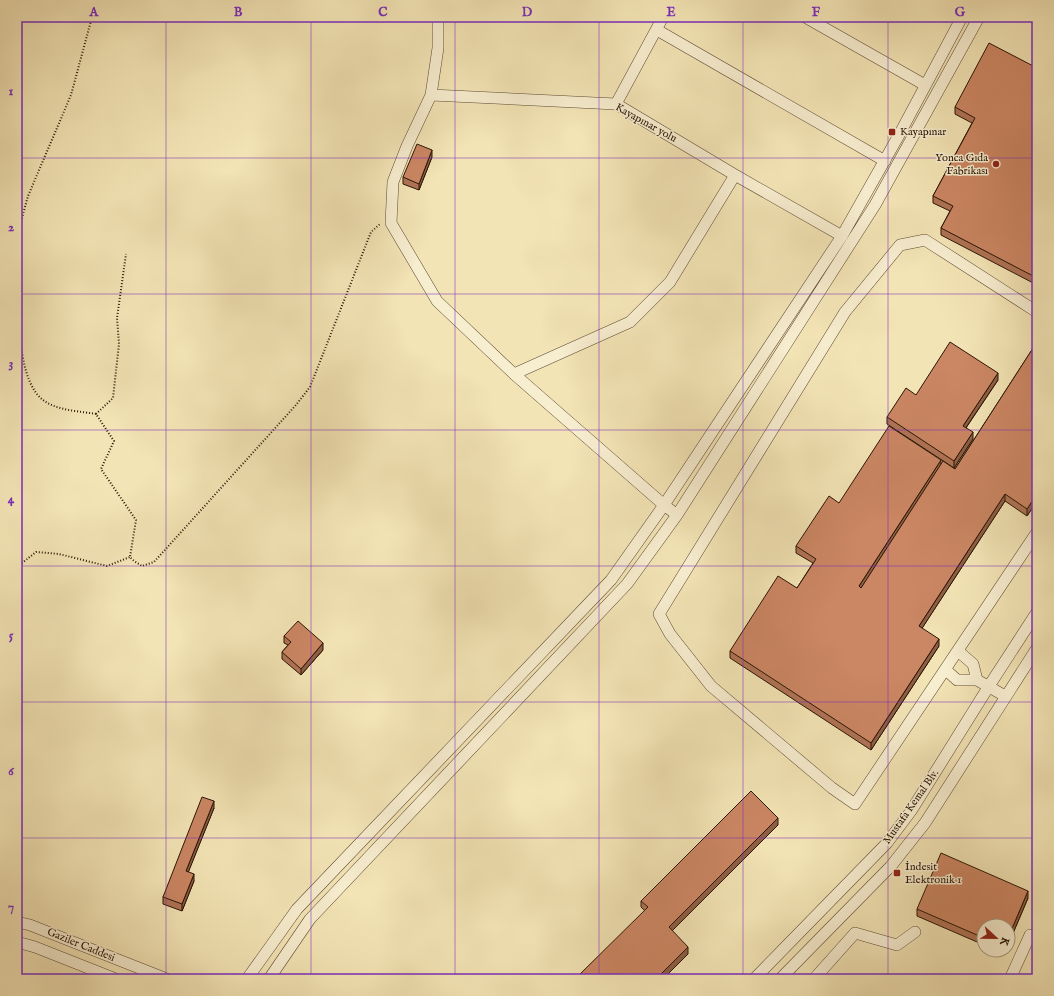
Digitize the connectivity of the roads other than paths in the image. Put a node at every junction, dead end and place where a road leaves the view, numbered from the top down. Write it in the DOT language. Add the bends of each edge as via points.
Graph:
graph roads {
  1 [pos="438,17"];
  2 [pos="663,17"];
  3 [pos="805,17"];
  4 [pos="962,17"];
  5 [pos="980,17"];
  6 [pos="657,30"];
  7 [pos="925,85"];
  8 [pos="431,95"];
  9 [pos="616,104"];
  10 [pos="885,161"];
  11 [pos="735,175"];
  12 [pos="842,236"];
  13 [pos="1037,312"];
  14 [pos="514,374"];
  15 [pos="664,505"];
  16 [pos="677,515"];
  17 [pos="1037,532"];
  18 [pos="1037,612"];
  19 [pos="1037,648"];
  20 [pos="958,651"];
  21 [pos="946,670"];
  22 [pos="976,680"];
  23 [pos="988,686"];
  24 [pos="1006,696"];
  25 [pos="17,922"];
  26 [pos="915,932"];
  27 [pos="1037,938"];
  28 [pos="17,942"];
  29 [pos="116,979"];
  30 [pos="167,979"];
  31 [pos="247,979"];
  32 [pos="269,979"];
  33 [pos="754,979"];
  34 [pos="780,979"];
  35 [pos="814,979"];
  36 [pos="1010,979"];
  1 -- 8 [label="street" via="438,48"];
  2 -- 6 [label="street"];
  3 -- 7 [label="street"];
  4 -- 7 [label="street"];
  5 -- 16 [label="street" via="875,205"];
  6 -- 9 [label="street"];
  6 -- 10 [label="street"];
  7 -- 10 [label="street"];
  8 -- 9 [label="street, Kayapınar yolu"];
  8 -- 14 [label="street" via="393,182 391,223 437,301"];
  9 -- 11 [label="street, Kayapınar yolu"];
  10 -- 12 [label="street"];
  11 -- 12 [label="street, Kayapınar yolu"];
  11 -- 14 [label="street" via="670,282 630,322"];
  12 -- 15 [label="street"];
  13 -- 21 [label="street" via="925,240 900,245 845,312 659,614 670,634 711,686 832,788 855,804"];
  14 -- 15 [label="street"];
  15 -- 16 [label="street"];
  15 -- 31 [label="street" via="611,580 297,909"];
  16 -- 32 [label="street" via="626,584 310,919"];
  17 -- 20 [label="street"];
  18 -- 23 [label="street, Mustafa Kemal Blv."];
  19 -- 24 [label="street, Mustafa Kemal Blv."];
  20 -- 21 [label="street"];
  20 -- 22 [label="street" via="973,664"];
  21 -- 22 [label="street" via="958,680"];
  22 -- 23 [label="street"];
  23 -- 24 [label="street"];
  23 -- 33 [label="street, Mustafa Kemal Blv." via="915,804 887,843"];
  24 -- 34 [label="street, Mustafa Kemal Blv." via="907,847"];
  25 -- 30 [label="street, Gaziler Caddesi"];
  26 -- 35 [label="street" via="897,945 855,933"];
  27 -- 36 [label="street" via="1030,935"];
  28 -- 29 [label="street, Gaziler Caddesi"];
}
